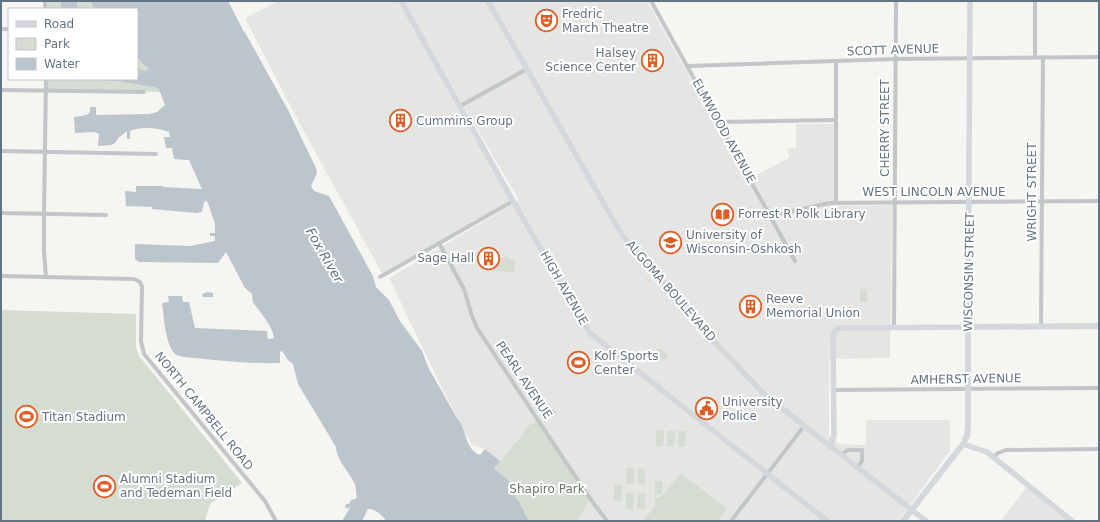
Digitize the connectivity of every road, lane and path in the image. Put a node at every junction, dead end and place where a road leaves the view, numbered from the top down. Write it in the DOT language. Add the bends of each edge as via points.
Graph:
graph roads {
  1 [pos="401,1"];
  2 [pos="488,1"];
  3 [pos="651,1"];
  4 [pos="896,1"];
  5 [pos="970,1"];
  6 [pos="1034,1"];
  7 [pos="1035,57"];
  8 [pos="1043,57"];
  9 [pos="1099,57"];
  10 [pos="970,58"];
  11 [pos="896,59"];
  12 [pos="836,61"];
  13 [pos="688,66"];
  14 [pos="527,69"];
  15 [pos="46,80"];
  16 [pos="1,90"];
  17 [pos="46,91"];
  18 [pos="144,92"];
  19 [pos="460,106"];
  20 [pos="836,120"];
  21 [pos="718,122"];
  22 [pos="1,151"];
  23 [pos="44,152"];
  24 [pos="156,154"];
  25 [pos="513,201"];
  26 [pos="1042,201"];
  27 [pos="1099,201"];
  28 [pos="969,202"];
  29 [pos="836,203"];
  30 [pos="895,203"];
  31 [pos="1,213"];
  32 [pos="44,214"];
  33 [pos="106,215"];
  34 [pos="770,216"];
  35 [pos="439,243"];
  36 [pos="796,262"];
  37 [pos="1,276"];
  38 [pos="46,277"];
  39 [pos="380,277"];
  40 [pos="1099,326"];
  41 [pos="894,327"];
  42 [pos="968,327"];
  43 [pos="1041,327"];
  44 [pos="968,388"];
  45 [pos="1099,388"];
  46 [pos="833,390"];
  47 [pos="804,426"];
  48 [pos="963,444"];
  49 [pos="831,447"];
  50 [pos="1099,449"];
  51 [pos="841,455"];
  52 [pos="993,457"];
  53 [pos="857,468"];
  54 [pos="768,474"];
  55 [pos="912,509"];
  56 [pos="276,521"];
  57 [pos="607,521"];
  58 [pos="731,521"];
  59 [pos="827,521"];
  60 [pos="903,521"];
  61 [pos="926,521"];
  62 [pos="1072,521"];
  1 -- 19 [label="main road, HIGH AVENUE"];
  2 -- 14 [label="main road, ALGOMA BOULEVARD"];
  3 -- 13 [label="street, ELMWOOD AVENUE"];
  4 -- 11 [label="street, CHERRY STREET"];
  5 -- 10 [label="main road, WISCONSIN STREET"];
  6 -- 7 [label="street"];
  7 -- 8 [label="street, SCOTT AVENUE"];
  7 -- 10 [label="street, SCOTT AVENUE"];
  8 -- 9 [label="street, SCOTT AVENUE"];
  8 -- 26 [label="street, WRIGHT STREET"];
  10 -- 11 [label="street, SCOTT AVENUE"];
  10 -- 28 [label="main road, WISCONSIN STREET"];
  11 -- 12 [label="street, SCOTT AVENUE"];
  11 -- 30 [label="street, CHERRY STREET"];
  12 -- 13 [label="street, SCOTT AVENUE"];
  12 -- 20 [label="street"];
  13 -- 21 [label="street, ELMWOOD AVENUE"];
  14 -- 19 [label="street"];
  14 -- 47 [label="main road, ALGOMA BOULEVARD" via="622,235 759,390"];
  15 -- 17 [label="street"];
  16 -- 17 [label="street"];
  17 -- 18 [label="street"];
  17 -- 23 [label="street"];
  19 -- 25 [label="main road, HIGH AVENUE"];
  20 -- 21 [label="street"];
  20 -- 29 [label="street"];
  21 -- 34 [label="street, ELMWOOD AVENUE"];
  22 -- 23 [label="street"];
  23 -- 24 [label="street"];
  23 -- 32 [label="street"];
  25 -- 35 [label="street"];
  25 -- 54 [label="main road, HIGH AVENUE" via="590,333"];
  26 -- 27 [label="street, WEST LINCOLN AVENUE"];
  26 -- 28 [label="street, WEST LINCOLN AVENUE"];
  26 -- 43 [label="street, WRIGHT STREET"];
  28 -- 30 [label="street, WEST LINCOLN AVENUE"];
  28 -- 42 [label="main road, WISCONSIN STREET"];
  29 -- 30 [label="street, WEST LINCOLN AVENUE"];
  29 -- 34 [label="street, WEST LINCOLN AVENUE"];
  30 -- 41 [label="street, CHERRY STREET"];
  31 -- 32 [label="street"];
  32 -- 33 [label="street"];
  32 -- 38 [label="street"];
  34 -- 36 [label="street, ELMWOOD AVENUE"];
  35 -- 39 [label="street"];
  35 -- 57 [label="street, PEARL AVENUE" via="464,289 477,328"];
  37 -- 38 [label="street"];
  38 -- 56 [label="street, NORTH CAMPBELL ROAD" via="134,279 140,282 144,354 265,501"];
  40 -- 43 [label="main road"];
  41 -- 42 [label="main road"];
  41 -- 46 [label="main road" via="838,328 834,333"];
  42 -- 43 [label="main road"];
  42 -- 44 [label="main road, WISCONSIN STREET"];
  44 -- 45 [label="street, AMHERST AVENUE"];
  44 -- 46 [label="street, AMHERST AVENUE"];
  44 -- 48 [label="main road, WISCONSIN STREET" via="968,432"];
  46 -- 49 [label="main road" via="834,435"];
  47 -- 49 [label="main road, ALGOMA BOULEVARD"];
  47 -- 54 [label="street"];
  48 -- 52 [label="main road"];
  48 -- 55 [label="main road, WISCONSIN STREET"];
  49 -- 51 [label="main road, ALGOMA BOULEVARD"];
  50 -- 52 [label="street" via="1006,450"];
  51 -- 53 [label="main road, ALGOMA BOULEVARD"];
  51 -- 53 [label="street" via="848,450 862,450 862,461"];
  52 -- 62 [label="main road"];
  53 -- 55 [label="main road, ALGOMA BOULEVARD"];
  54 -- 58 [label="street"];
  54 -- 59 [label="main road, HIGH AVENUE"];
  55 -- 60 [label="main road, WISCONSIN STREET"];
  55 -- 61 [label="main road, ALGOMA BOULEVARD"];
}
